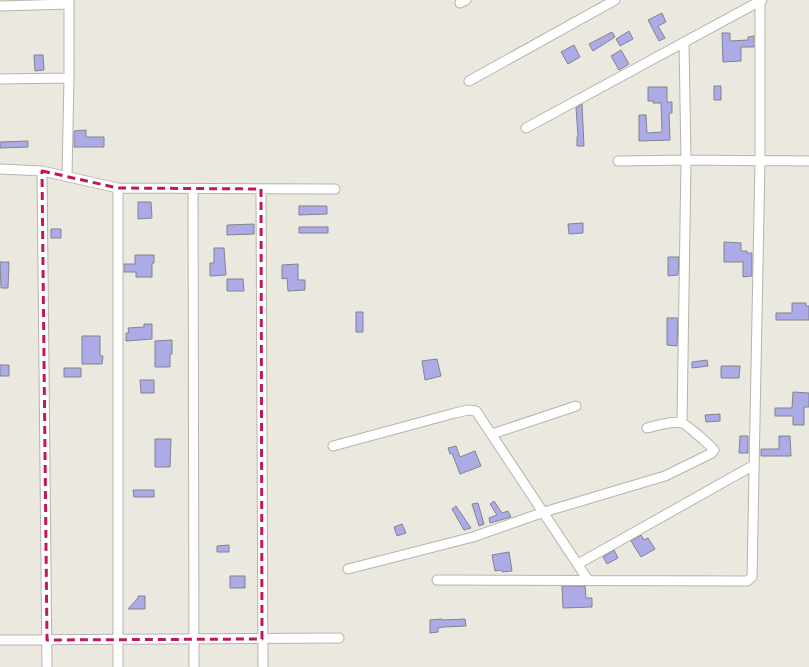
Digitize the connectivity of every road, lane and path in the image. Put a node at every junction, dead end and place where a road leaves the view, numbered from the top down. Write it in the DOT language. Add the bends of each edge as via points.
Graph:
graph roads {
  1 [pos="615,0"];
  2 [pos="761,1"];
  3 [pos="69,2"];
  4 [pos="0,6"];
  5 [pos="684,42"];
  6 [pos="69,78"];
  7 [pos="0,79"];
  8 [pos="469,81"];
  9 [pos="526,128"];
  10 [pos="686,160"];
  11 [pos="760,160"];
  12 [pos="618,161"];
  13 [pos="809,161"];
  14 [pos="0,169"];
  15 [pos="42,171"];
  16 [pos="67,176"];
  17 [pos="118,188"];
  18 [pos="193,188"];
  19 [pos="261,188"];
  20 [pos="335,189"];
  21 [pos="576,406"];
  22 [pos="682,423"];
  23 [pos="647,428"];
  24 [pos="492,434"];
  25 [pos="333,446"];
  26 [pos="754,465"];
  27 [pos="544,512"];
  28 [pos="578,564"];
  29 [pos="348,569"];
  30 [pos="437,580"];
  31 [pos="588,580"];
  32 [pos="338,638"];
  33 [pos="194,639"];
  34 [pos="262,639"];
  35 [pos="0,640"];
  36 [pos="47,640"];
  37 [pos="118,640"];
  38 [pos="47,667"];
  39 [pos="118,667"];
  40 [pos="194,667"];
  41 [pos="263,667"];
  1 -- 8 [label="street"];
  2 -- 5 [label="street"];
  2 -- 11 [label="street"];
  3 -- 4 [label="street"];
  3 -- 6 [label="street"];
  5 -- 9 [label="street"];
  5 -- 10 [label="street"];
  6 -- 7 [label="street"];
  6 -- 16 [label="street"];
  10 -- 11 [label="street"];
  10 -- 12 [label="street"];
  10 -- 22 [label="street"];
  11 -- 13 [label="street"];
  11 -- 26 [label="street"];
  14 -- 15 [label="street"];
  15 -- 16 [label="street"];
  15 -- 36 [label="street"];
  16 -- 17 [label="street"];
  17 -- 18 [label="street"];
  17 -- 37 [label="street"];
  18 -- 19 [label="street"];
  18 -- 33 [label="street"];
  19 -- 20 [label="street"];
  19 -- 34 [label="street"];
  21 -- 24 [label="street"];
  22 -- 23 [label="street" via="673,422"];
  22 -- 27 [label="street" via="710,444 714,450 712,453 665,476"];
  24 -- 25 [label="street" via="476,411 468,410"];
  24 -- 27 [label="street"];
  26 -- 28 [label="street"];
  26 -- 31 [label="street" via="752,577 747,581"];
  27 -- 28 [label="street"];
  27 -- 29 [label="street" via="473,537"];
  28 -- 31 [label="street"];
  30 -- 31 [label="street"];
  32 -- 34 [label="street"];
  33 -- 34 [label="street"];
  33 -- 37 [label="street"];
  33 -- 40 [label="street"];
  34 -- 41 [label="street"];
  35 -- 36 [label="street"];
  36 -- 37 [label="street"];
  36 -- 38 [label="street"];
  37 -- 39 [label="street"];
}
